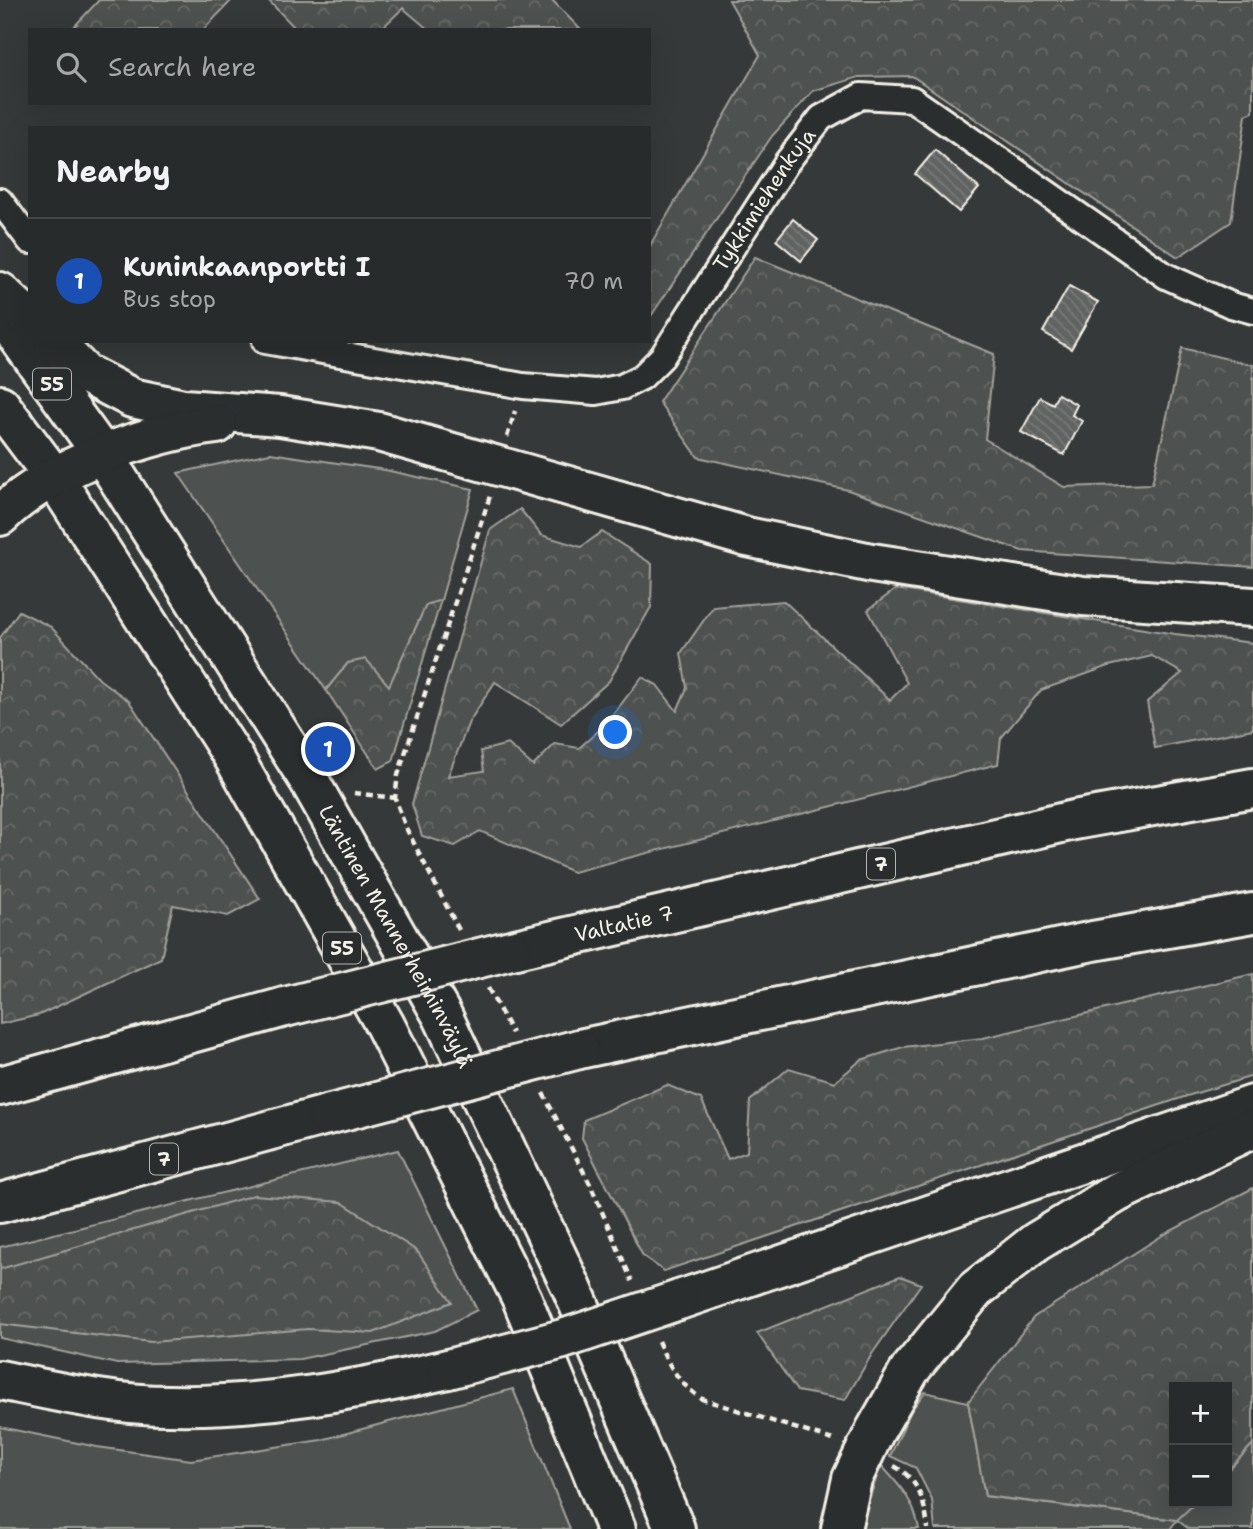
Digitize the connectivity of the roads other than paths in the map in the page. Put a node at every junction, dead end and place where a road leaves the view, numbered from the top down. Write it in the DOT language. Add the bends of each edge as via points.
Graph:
graph roads {
  1 [pos="0,201"];
  2 [pos="28,238"];
  3 [pos="0,292"];
  4 [pos="1253,310"];
  5 [pos="0,313"];
  6 [pos="28,318"];
  7 [pos="55,343"];
  8 [pos="276,343"];
  9 [pos="0,405"];
  10 [pos="280,416"];
  11 [pos="103,455"];
  12 [pos="54,477"];
  13 [pos="0,516"];
  14 [pos="1253,607"];
  15 [pos="1253,788"];
  16 [pos="1253,913"];
  17 [pos="0,1086"];
  18 [pos="1253,1105"];
  19 [pos="1253,1128"];
  20 [pos="0,1203"];
  21 [pos="0,1380"];
  22 [pos="616,1529"];
  23 [pos="675,1529"];
  24 [pos="841,1529"];
  1 -- 2 [label="street"];
  3 -- 6 [label="main road"];
  4 -- 8 [label="street, Tykkimiehenkuja" via="1166,276 912,99 861,96 821,118 787,162 662,357 642,377 622,387 596,393 523,386"];
  5 -- 11 [label="main road, Läntinen Mannerheiminväylä / 55"];
  7 -- 10 [label="main road" via="84,373 132,398 184,409"];
  9 -- 12 [label="main road, 55"];
  10 -- 11 [label="main road" via="162,434"];
  10 -- 14 [label="main road" via="379,432 747,537 872,563 1083,596"];
  11 -- 12 [label="main road"];
  11 -- 23 [label="main road, Läntinen Mannerheiminväylä / 55" via="309,780 443,1017 571,1286"];
  12 -- 13 [label="main road"];
  12 -- 22 [label="main road, 55" via="234,758 385,1025 522,1299"];
  15 -- 17 [label="main road, Valtatie 7 / 7, bridge" via="1074,820 512,950"];
  16 -- 20 [label="main road, 7, bridge" via="1093,941 579,1049"];
  18 -- 21 [label="main road, bridge" via="563,1339 357,1390 261,1402 166,1405 73,1395"];
  19 -- 24 [label="main road" via="1118,1192 1036,1242 975,1290 910,1370 881,1420 852,1479"];
}
